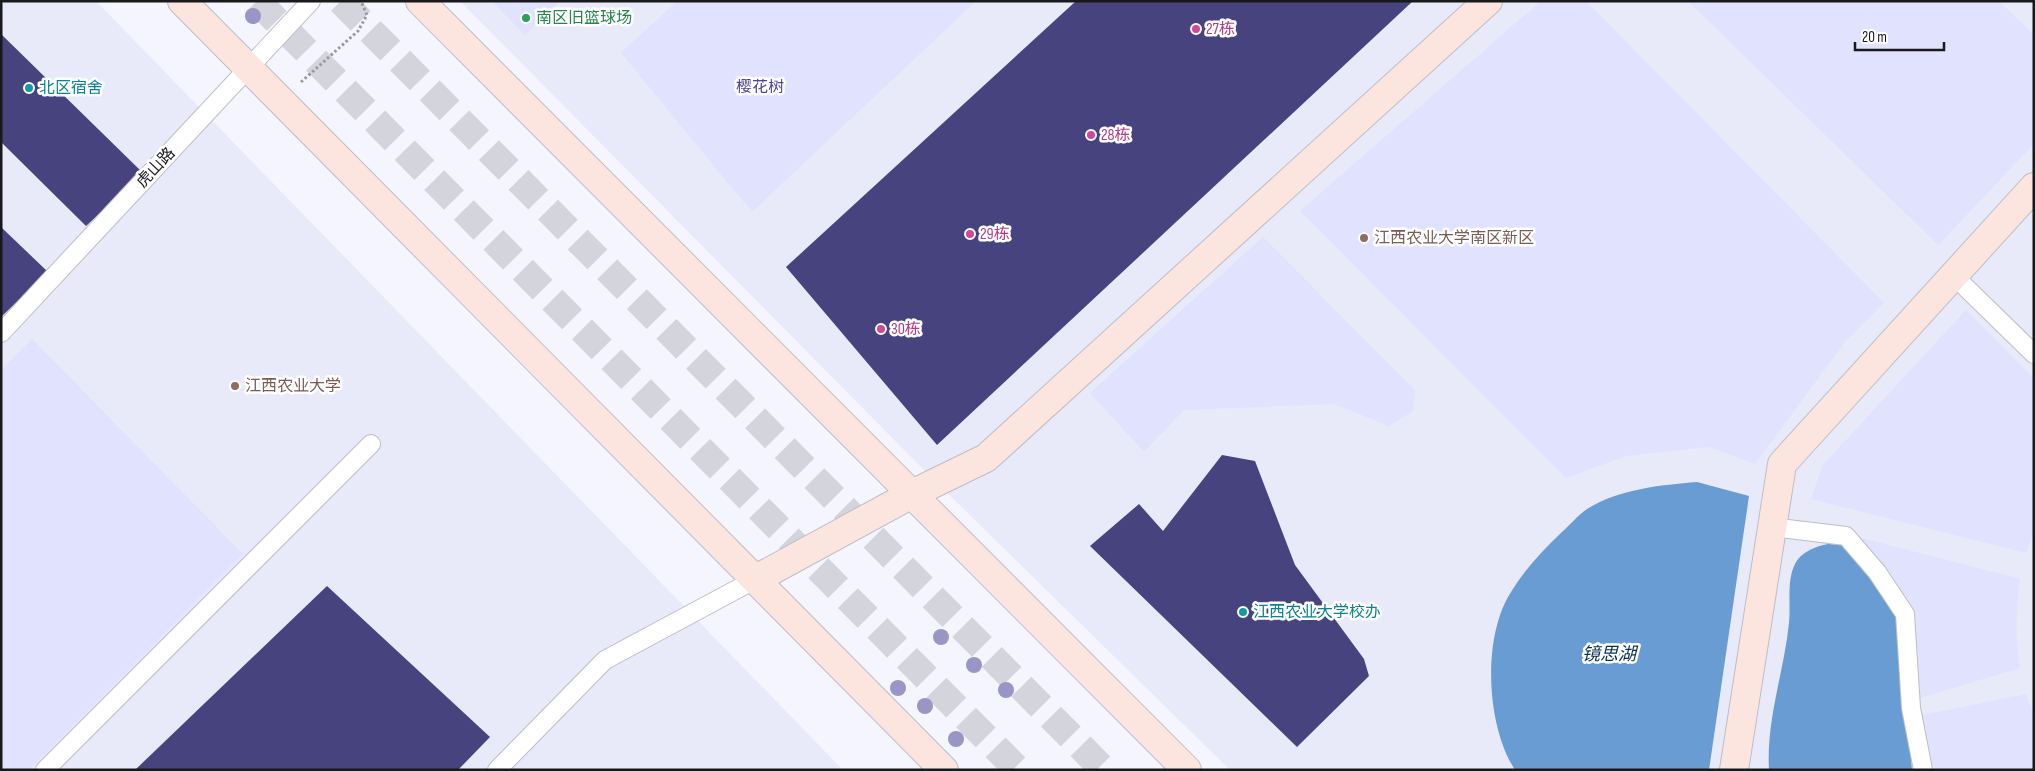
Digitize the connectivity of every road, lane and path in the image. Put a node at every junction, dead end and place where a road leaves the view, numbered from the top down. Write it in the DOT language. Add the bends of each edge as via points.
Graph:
graph roads {
  1 [pos="182,1"];
  2 [pos="311,1"];
  3 [pos="361,1"];
  4 [pos="420,1"];
  5 [pos="1488,1"];
  6 [pos="249,69"];
  7 [pos="295,84"];
  8 [pos="2034,188"];
  9 [pos="1953,275"];
  10 [pos="1,333"];
  11 [pos="2034,354"];
  12 [pos="371,444"];
  13 [pos="912,494"];
  14 [pos="1772,527"];
  15 [pos="756,579"];
  16 [pos="45,770"];
  17 [pos="497,770"];
  18 [pos="944,770"];
  19 [pos="1187,770"];
  20 [pos="1734,770"];
  21 [pos="1923,770"];
  1 -- 6 [label="main road"];
  2 -- 6 [label="lane, 虎山路"];
  3 -- 7 [label="path" via="366,15 358,31 302,82"];
  4 -- 13 [label="main road"];
  5 -- 13 [label="main road" via="986,458"];
  6 -- 10 [label="lane, 虎山路"];
  6 -- 15 [label="main road"];
  8 -- 9 [label="main road"];
  9 -- 11 [label="lane"];
  9 -- 14 [label="main road" via="1782,464"];
  12 -- 16 [label="lane"];
  13 -- 15 [label="main road"];
  13 -- 19 [label="main road"];
  14 -- 20 [label="main road"];
  14 -- 21 [label="lane" via="1846,536 1877,572 1905,614 1911,708"];
  15 -- 17 [label="lane" via="605,660"];
  15 -- 18 [label="main road"];
}
